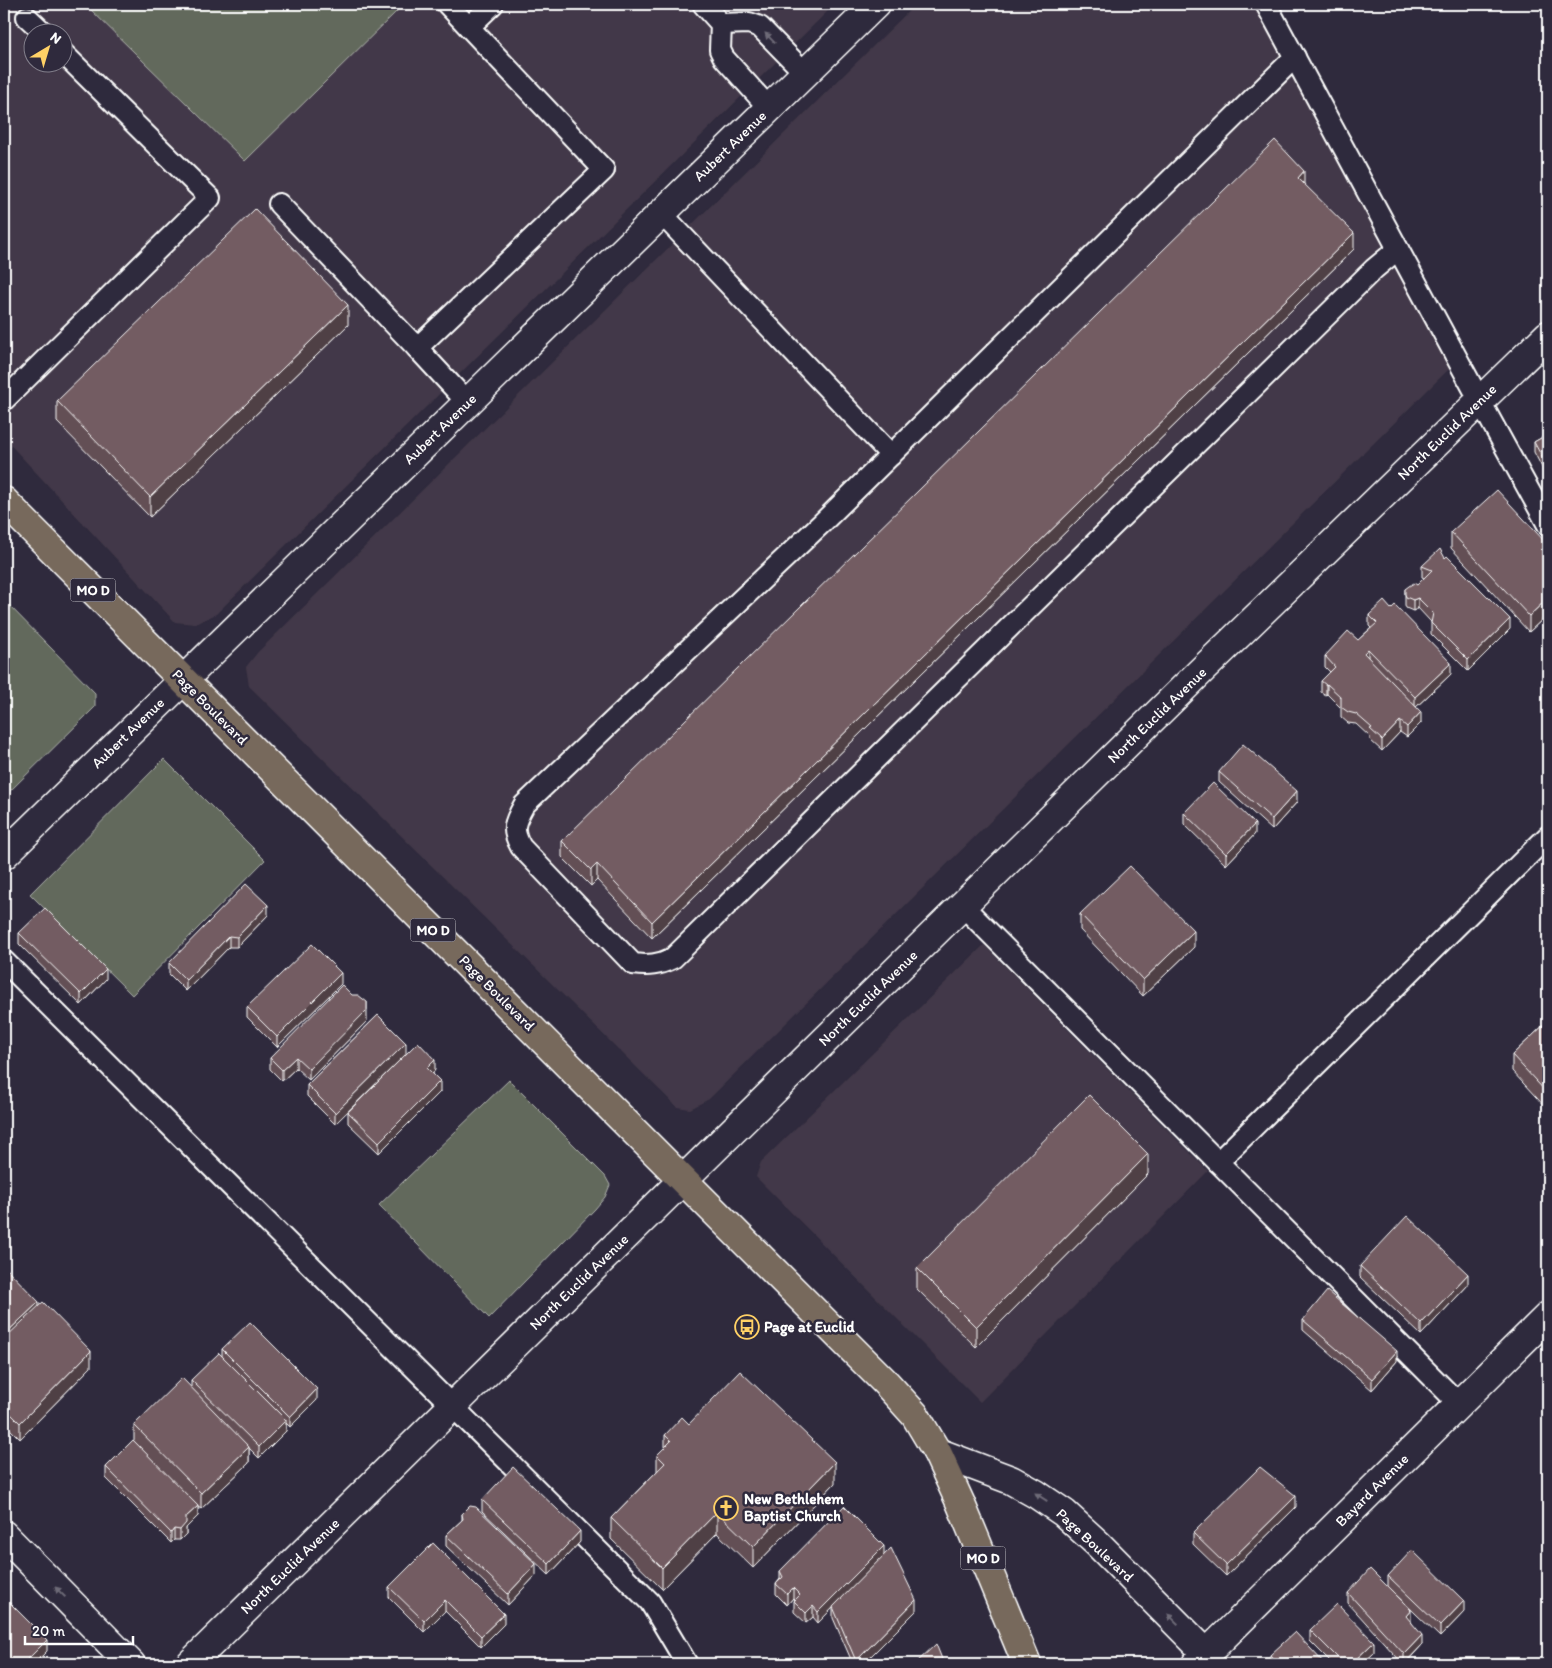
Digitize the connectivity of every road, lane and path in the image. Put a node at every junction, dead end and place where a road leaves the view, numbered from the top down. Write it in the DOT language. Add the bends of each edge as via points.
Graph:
graph roads {
  1 [pos="447,4"];
  2 [pos="493,4"];
  3 [pos="703,4"];
  4 [pos="876,4"];
  5 [pos="1266,4"];
  6 [pos="27,17"];
  7 [pos="32,22"];
  8 [pos="721,24"];
  9 [pos="469,27"];
  10 [pos="1295,57"];
  11 [pos="72,62"];
  12 [pos="804,73"];
  13 [pos="769,108"];
  14 [pos="279,204"];
  15 [pos="662,213"];
  16 [pos="1398,249"];
  17 [pos="1548,335"];
  18 [pos="417,348"];
  19 [pos="4,400"];
  20 [pos="1480,401"];
  21 [pos="467,402"];
  22 [pos="891,455"];
  23 [pos="4,501"];
  24 [pos="1548,525"];
  25 [pos="183,679"];
  26 [pos="1548,836"];
  27 [pos="4,855"];
  28 [pos="962,906"];
  29 [pos="4,961"];
  30 [pos="1218,1162"];
  31 [pos="683,1180"];
  32 [pos="1548,1316"];
  33 [pos="1459,1404"];
  34 [pos="452,1406"];
  35 [pos="937,1452"];
  36 [pos="4,1535"];
  37 [pos="1202,1659"];
  38 [pos="130,1664"];
  39 [pos="190,1664"];
  40 [pos="687,1664"];
  41 [pos="1027,1664"];
  1 -- 9 [label="lane"];
  2 -- 9 [label="lane"];
  3 -- 8 [label="lane"];
  4 -- 12 [label="street, Aubert Avenue"];
  5 -- 10 [label="lane"];
  6 -- 7 [label="lane"];
  12 -- 8 [label="lane, one-way" via="760,28 749,23"];
  8 -- 13 [label="lane" via="720,50 724,58"];
  9 -- 18 [label="lane" via="604,170"];
  10 -- 16 [label="lane"];
  10 -- 22 [label="lane"];
  11 -- 19 [label="lane" via="210,198"];
  12 -- 13 [label="street, Aubert Avenue"];
  13 -- 15 [label="street, Aubert Avenue"];
  14 -- 18 [label="lane"];
  15 -- 21 [label="street, Aubert Avenue"];
  15 -- 22 [label="lane"];
  16 -- 20 [label="lane"];
  16 -- 22 [label="lane" via="673,958 662,964 633,964 521,848 514,834 524,805"];
  17 -- 20 [label="street, North Euclid Avenue"];
  18 -- 21 [label="lane"];
  20 -- 24 [label="lane"];
  20 -- 28 [label="street, North Euclid Avenue"];
  21 -- 25 [label="street, Aubert Avenue"];
  23 -- 25 [label="main road, Page Boulevard / MO D"];
  25 -- 27 [label="street, Aubert Avenue"];
  25 -- 31 [label="main road, Page Boulevard / MO D"];
  26 -- 30 [label="lane"];
  28 -- 30 [label="lane"];
  28 -- 31 [label="street, North Euclid Avenue"];
  29 -- 34 [label="lane"];
  30 -- 33 [label="lane"];
  31 -- 34 [label="street, North Euclid Avenue"];
  31 -- 35 [label="main road, Page Boulevard / MO D" via="886,1383 915,1415"];
  32 -- 33 [label="street, Bayard Avenue"];
  33 -- 37 [label="street, Bayard Avenue"];
  34 -- 39 [label="street, North Euclid Avenue"];
  34 -- 40 [label="lane" via="650,1602"];
  37 -- 35 [label="street, Page Boulevard, one-way" via="1104,1550 1064,1513 1011,1480"];
  35 -- 41 [label="main road, Page Boulevard / MO D"];
  38 -- 36 [label="street, one-way"];
}
